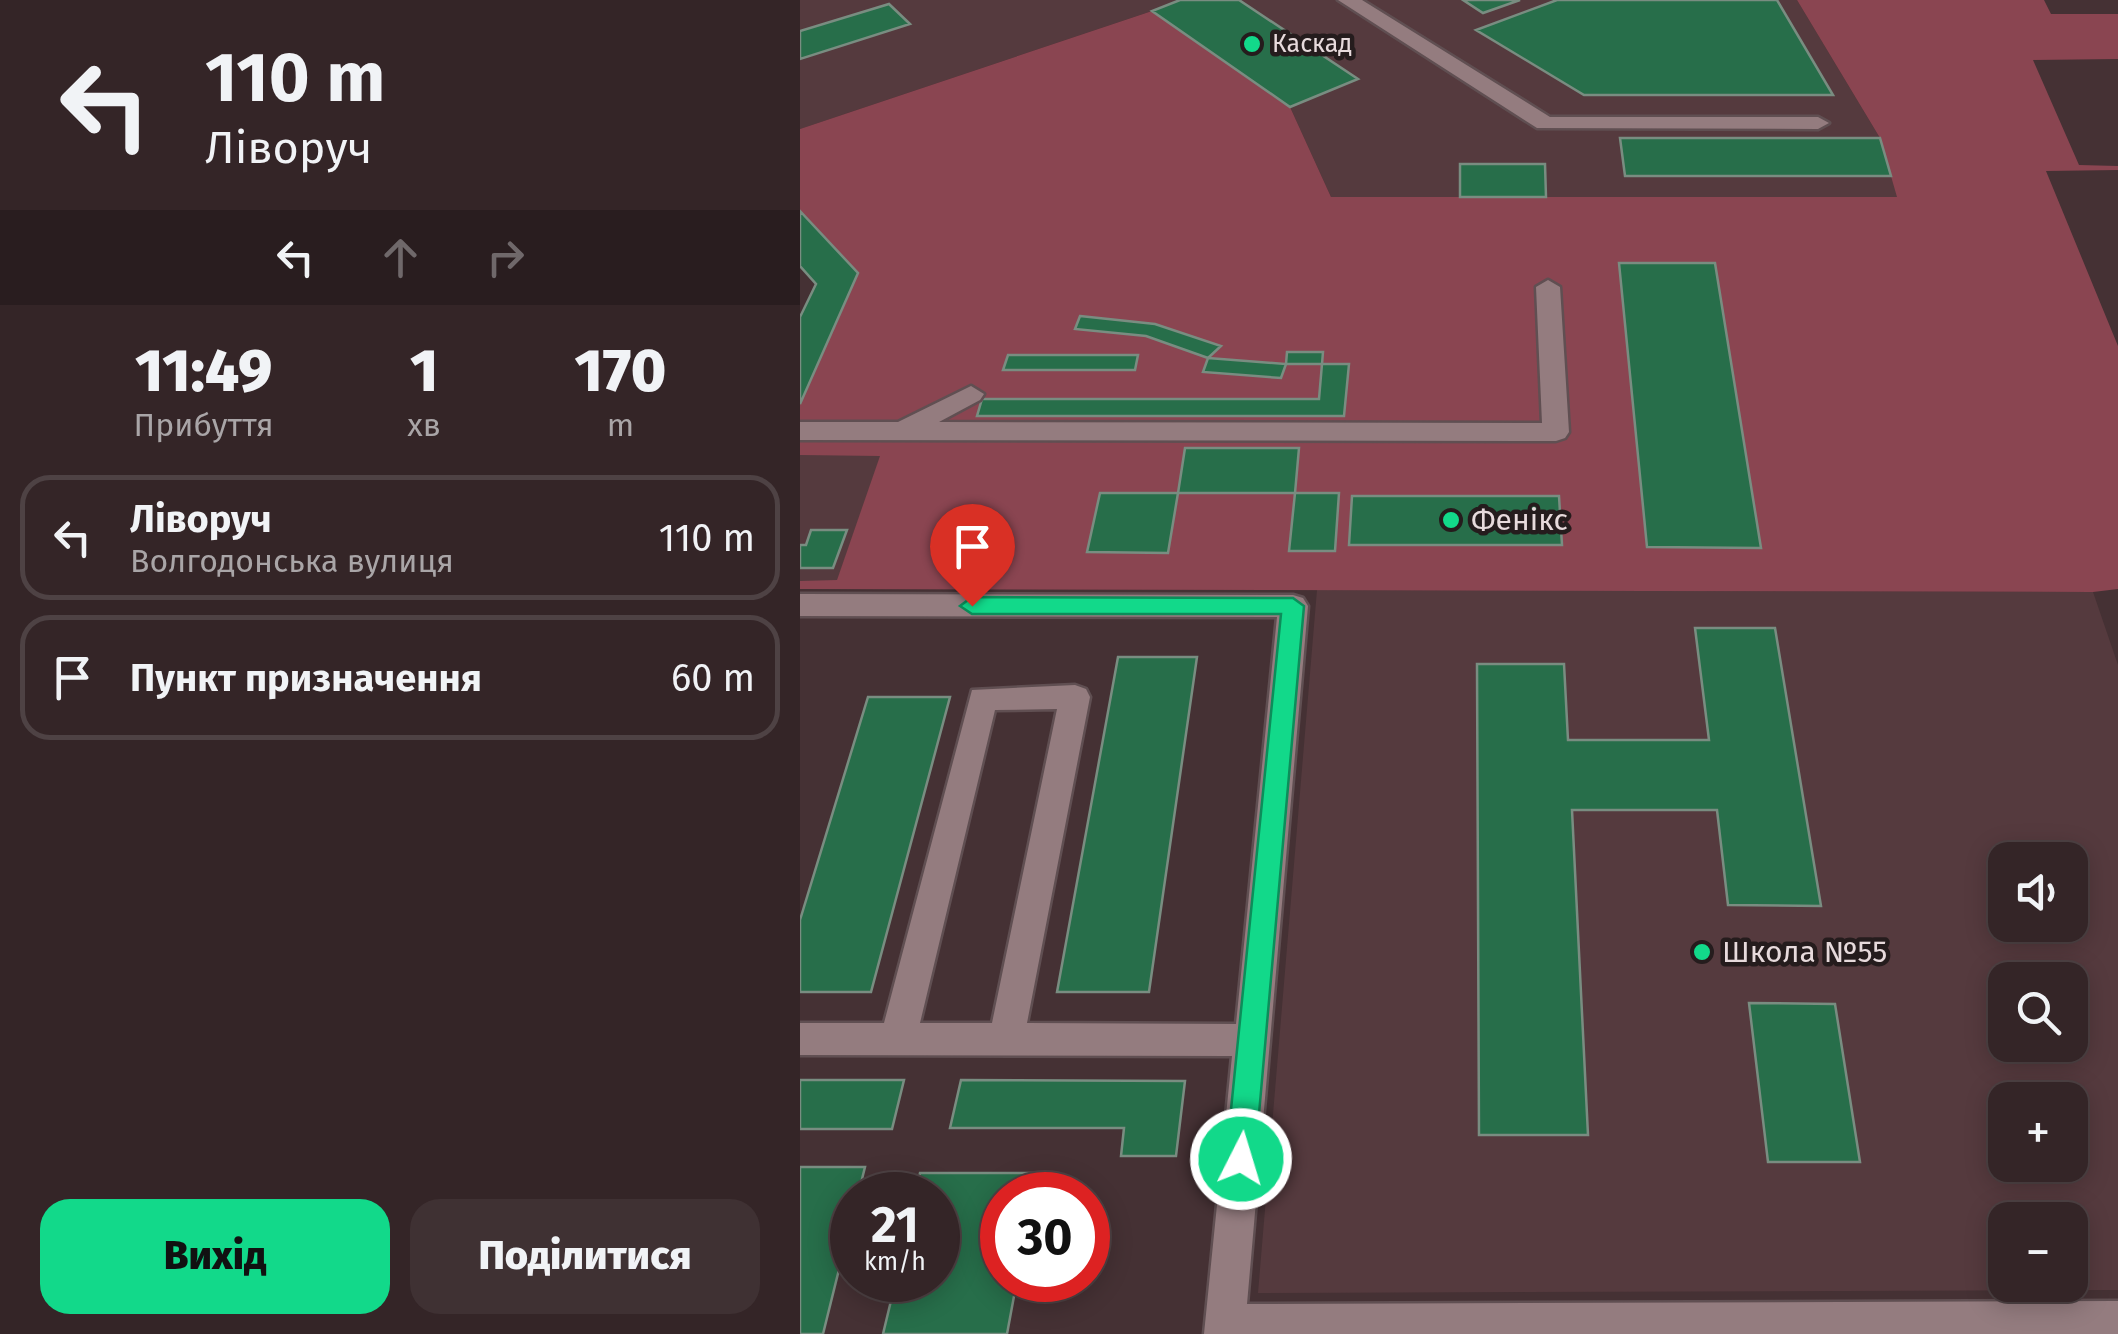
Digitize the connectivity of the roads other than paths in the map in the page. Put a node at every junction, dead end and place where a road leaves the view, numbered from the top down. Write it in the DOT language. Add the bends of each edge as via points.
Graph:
graph roads {
  1 [pos="1348,0"];
  2 [pos="1818,124"];
  3 [pos="1548,288"];
  4 [pos="971,394"];
  5 [pos="800,431"];
  6 [pos="902,431"];
  7 [pos="800,605"];
  8 [pos="800,1039"];
  9 [pos="898,1040"];
  10 [pos="1006,1040"];
  11 [pos="1252,1040"];
  12 [pos="2118,1321"];
  13 [pos="2028,1328"];
  14 [pos="1225,1329"];
  1 -- 2 [label="street" via="1545,123"];
  3 -- 6 [label="street" via="1556,432"];
  4 -- 6 [label="street"];
  5 -- 6 [label="street"];
  7 -- 11 [label="street" via="1293,606"];
  8 -- 9 [label="street"];
  9 -- 10 [label="street"];
  9 -- 10 [label="street" via="983,698 1075,698"];
  10 -- 11 [label="street"];
  11 -- 14 [label="street"];
  12 -- 13 [label="street"];
  13 -- 14 [label="street"];
}
